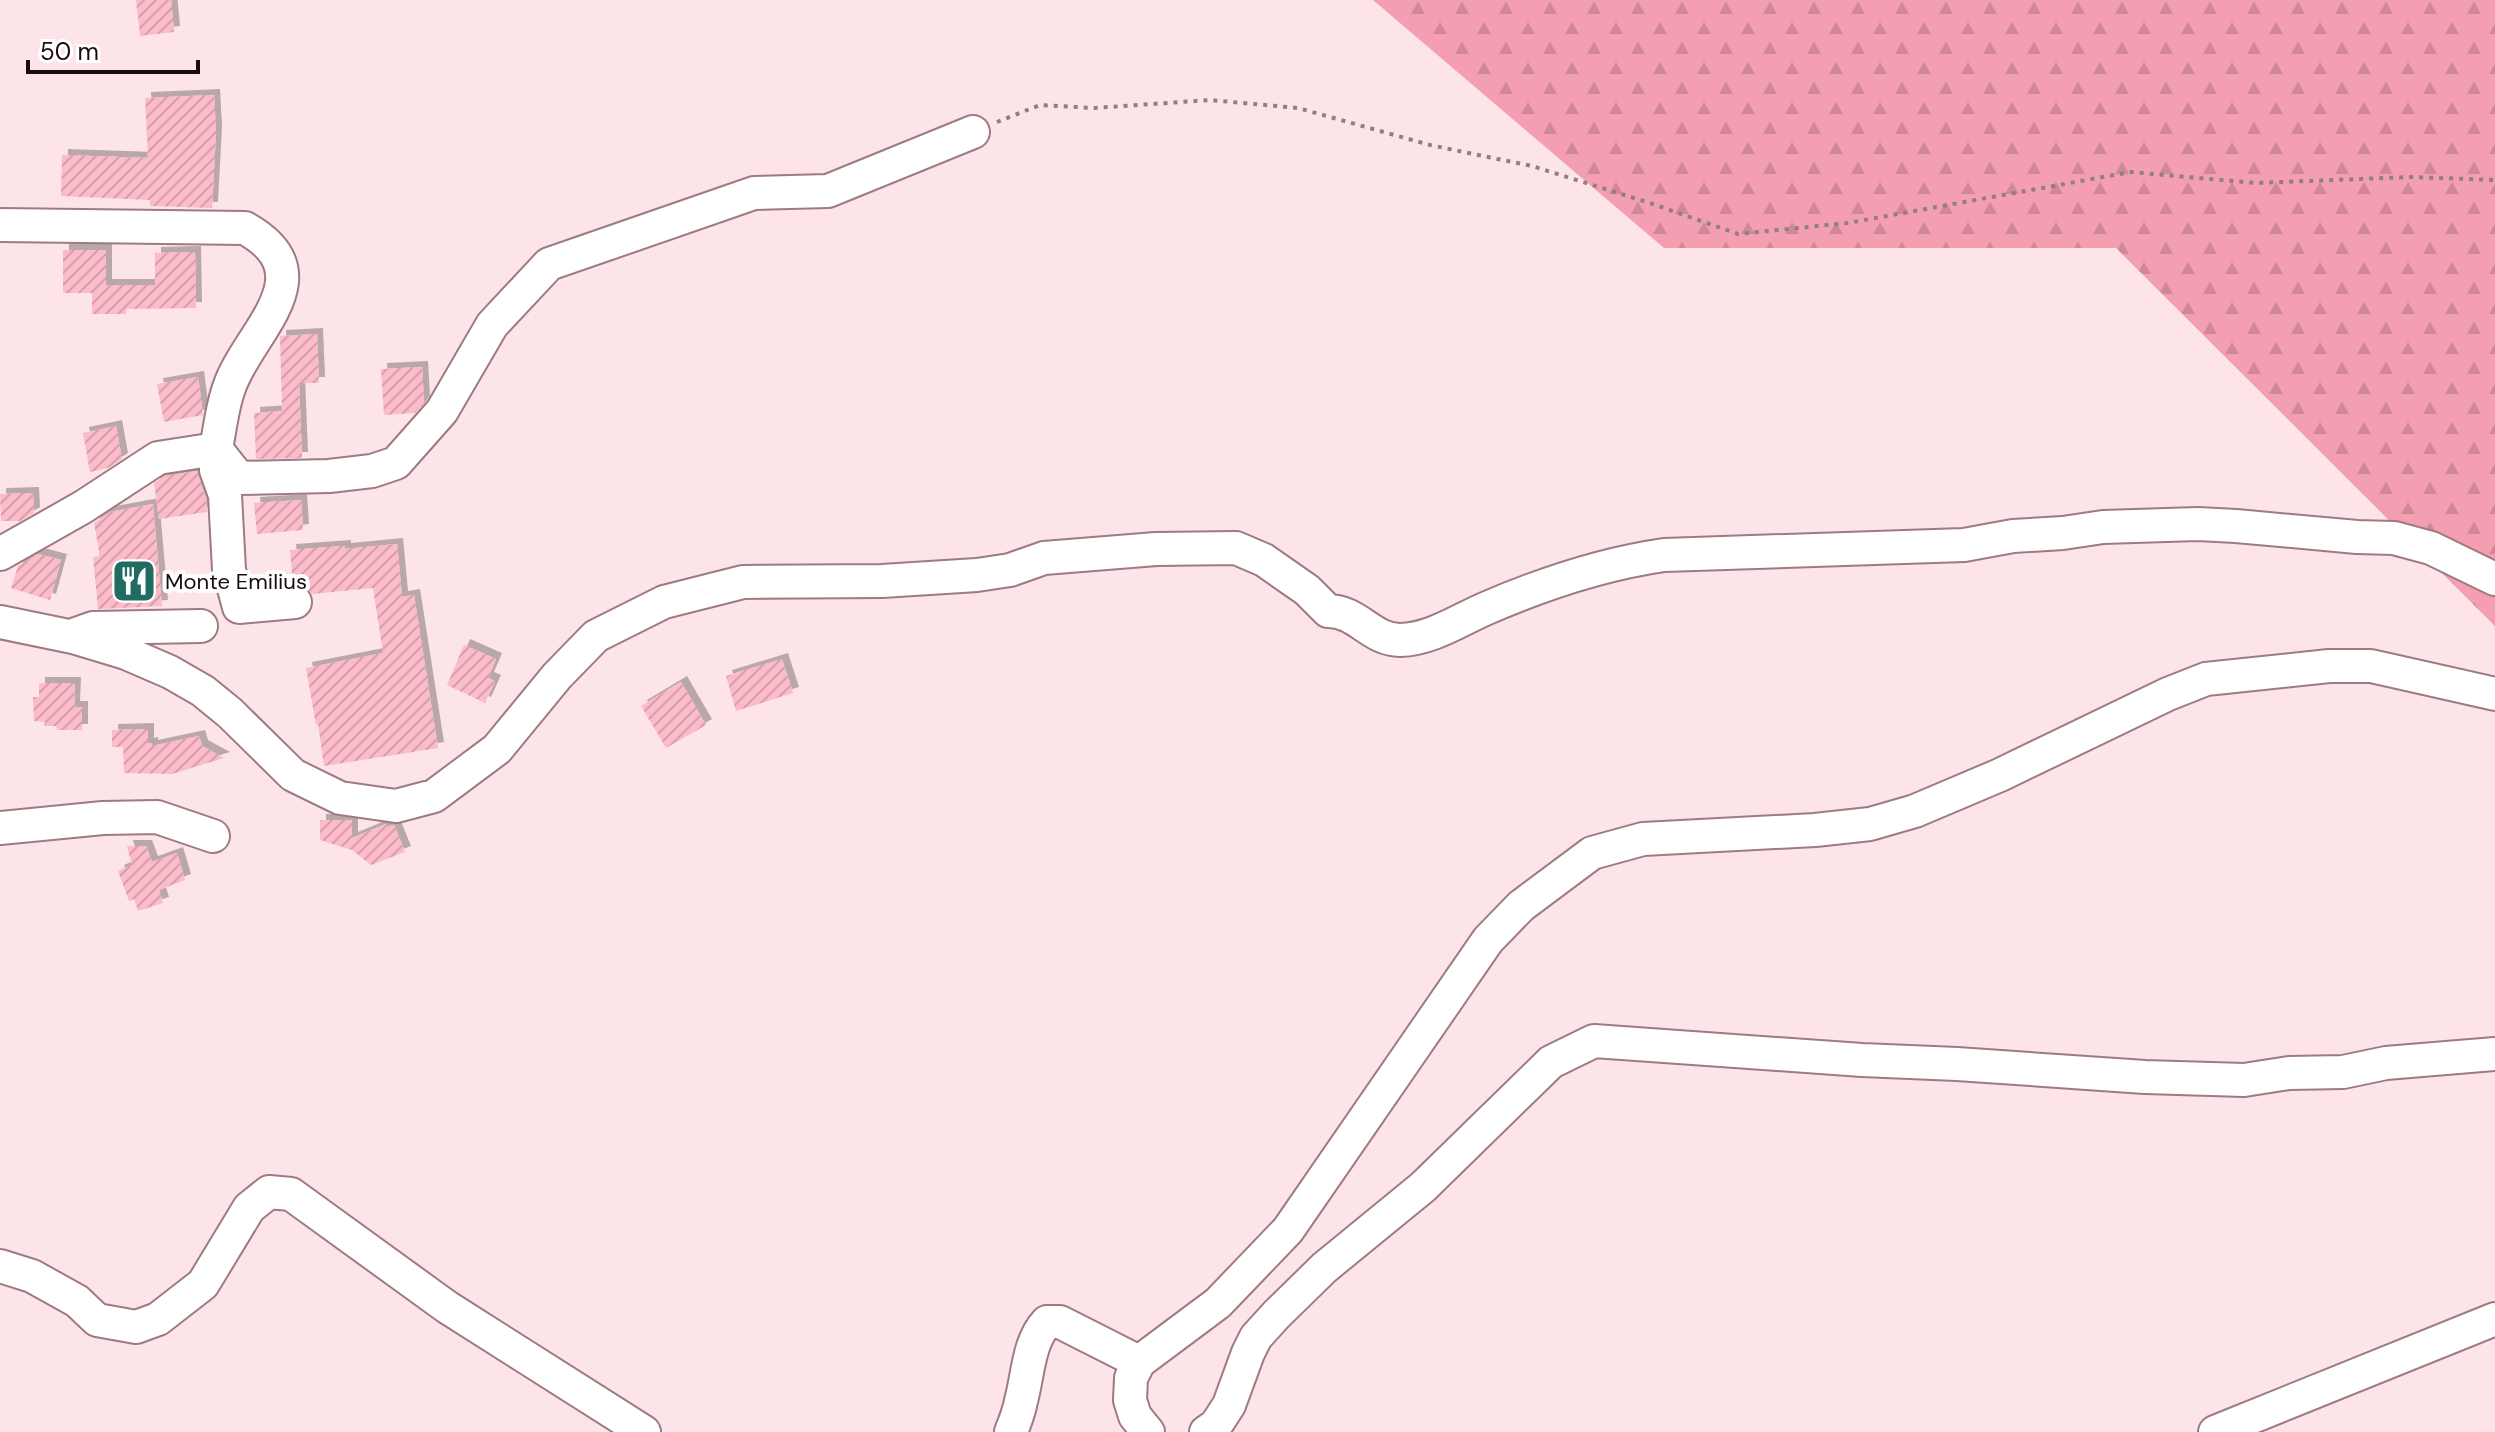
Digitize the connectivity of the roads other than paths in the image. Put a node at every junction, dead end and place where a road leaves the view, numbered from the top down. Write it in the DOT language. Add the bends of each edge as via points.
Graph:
graph roads {
  1 [pos="973,132"];
  2 [pos="0,225"];
  3 [pos="216,449"];
  4 [pos="0,554"];
  5 [pos="2495,579"];
  6 [pos="295,602"];
  7 [pos="0,622"];
  8 [pos="201,626"];
  9 [pos="69,636"];
  10 [pos="2495,694"];
  11 [pos="0,828"];
  12 [pos="213,836"];
  13 [pos="2495,1054"];
  14 [pos="0,1266"];
  15 [pos="2495,1319"];
  16 [pos="1139,1362"];
  17 [pos="644,1432"];
  18 [pos="1011,1432"];
  19 [pos="1148,1432"];
  20 [pos="1206,1432"];
  21 [pos="2215,1432"];
  1 -- 3 [label="street" via="828,191 754,193 549,264 492,325 442,411 396,463 329,476 239,478"];
  2 -- 3 [label="street" via="245,228 263,238 276,256 282,280 279,300 229,387"];
  3 -- 4 [label="street" via="158,458"];
  3 -- 6 [label="street" via="216,470 225,495 229,570 239,607"];
  5 -- 9 [label="street" via="2431,548 2394,538 2155,524 1964,545 1664,555 1618,562 1548,584 1425,637 1397,640 1377,634 1343,611 1328,611 1264,560 1236,548 1044,558 977,575 743,582 664,602 596,636 497,749 434,796 396,806 340,798 317,788 293,775 203,691 126,653"];
  7 -- 9 [label="street"];
  8 -- 9 [label="street" via="93,628"];
  10 -- 16 [label="street" via="2371,666 2206,679 2000,775 1870,824 1643,839 1592,853 1521,906 1488,940 1288,1230 1218,1303"];
  11 -- 12 [label="street" via="157,817"];
  13 -- 20 [label="street" via="2244,1080 1594,1041 1551,1062 1423,1187 1276,1315 1256,1337 1229,1405"];
  14 -- 17 [label="street" via="32,1276 77,1301 97,1320 136,1327 158,1319 203,1284 249,1208 269,1192 291,1194 447,1307"];
  15 -- 21 [label="street"];
  16 -- 18 [label="street" via="1060,1322 1047,1322 1034,1344"];
  16 -- 19 [label="street" via="1131,1378 1130,1400"];
}
